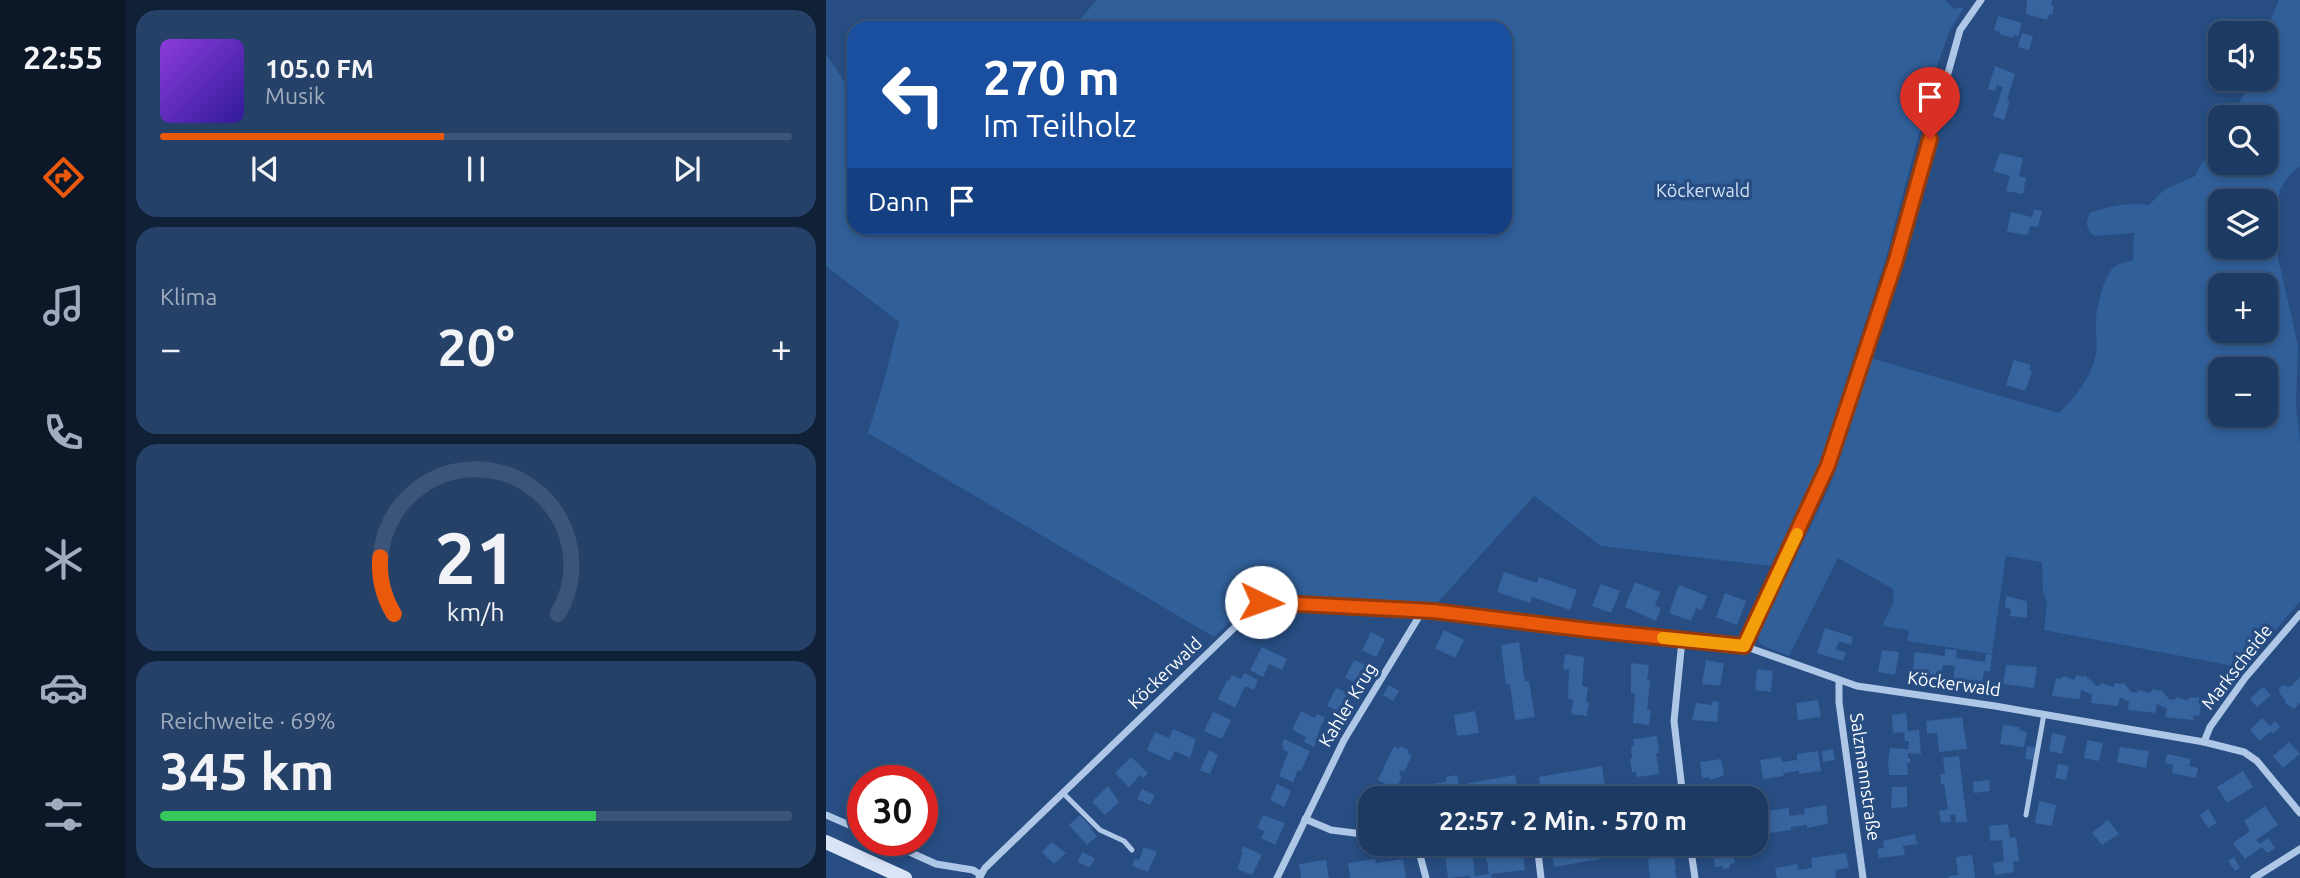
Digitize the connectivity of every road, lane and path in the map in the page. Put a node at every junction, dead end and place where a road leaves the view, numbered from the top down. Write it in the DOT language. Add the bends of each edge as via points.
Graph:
graph roads {
  1 [pos="1981,0"];
  2 [pos="1423,610"];
  3 [pos="2300,614"];
  4 [pos="1682,640"];
  5 [pos="1744,646"];
  6 [pos="1839,681"];
  7 [pos="2045,714"];
  8 [pos="2204,743"];
  9 [pos="1682,786"];
  10 [pos="1063,793"];
  11 [pos="2300,813"];
  12 [pos="826,814"];
  13 [pos="2026,815"];
  14 [pos="1305,819"];
  15 [pos="847,824"];
  16 [pos="1358,833"];
  17 [pos="826,842"];
  18 [pos="2300,849"];
  19 [pos="1132,850"];
  20 [pos="918,856"];
  21 [pos="1420,856"];
  22 [pos="1538,856"];
  23 [pos="1692,856"];
  24 [pos="980,876"];
  25 [pos="905,878"];
  26 [pos="1277,878"];
  27 [pos="1426,878"];
  28 [pos="1541,878"];
  29 [pos="1695,878"];
  30 [pos="1863,878"];
  31 [pos="2253,878"];
  1 -- 5 [label="street" via="1960,30 1896,260 1828,465"];
  2 -- 4 [label="street, Köckerwald"];
  2 -- 10 [label="street, Köckerwald" via="1261,602"];
  2 -- 14 [label="street, Kahler Krug" via="1344,740"];
  3 -- 8 [label="street, Markscheide" via="2245,678"];
  4 -- 5 [label="street, Köckerwald"];
  4 -- 9 [label="street" via="1674,729"];
  5 -- 6 [label="street, Köckerwald"];
  6 -- 7 [label="street, Köckerwald"];
  6 -- 30 [label="street, Salzmannstraße"];
  7 -- 8 [label="street, Köckerwald"];
  7 -- 13 [label="lane"];
  8 -- 11 [label="street, Köckerwald" via="2250,755"];
  10 -- 19 [label="lane" via="1100,830"];
  10 -- 24 [label="street, Köckerwald"];
  12 -- 15 [label="street"];
  14 -- 16 [label="street" via="1331,830"];
  14 -- 26 [label="street, Kahler Krug"];
  17 -- 25 [label="main road"];
  18 -- 31 [label="street"];
  20 -- 24 [label="street"];
  21 -- 27 [label="street"];
  22 -- 28 [label="street"];
  23 -- 29 [label="street"];
}
